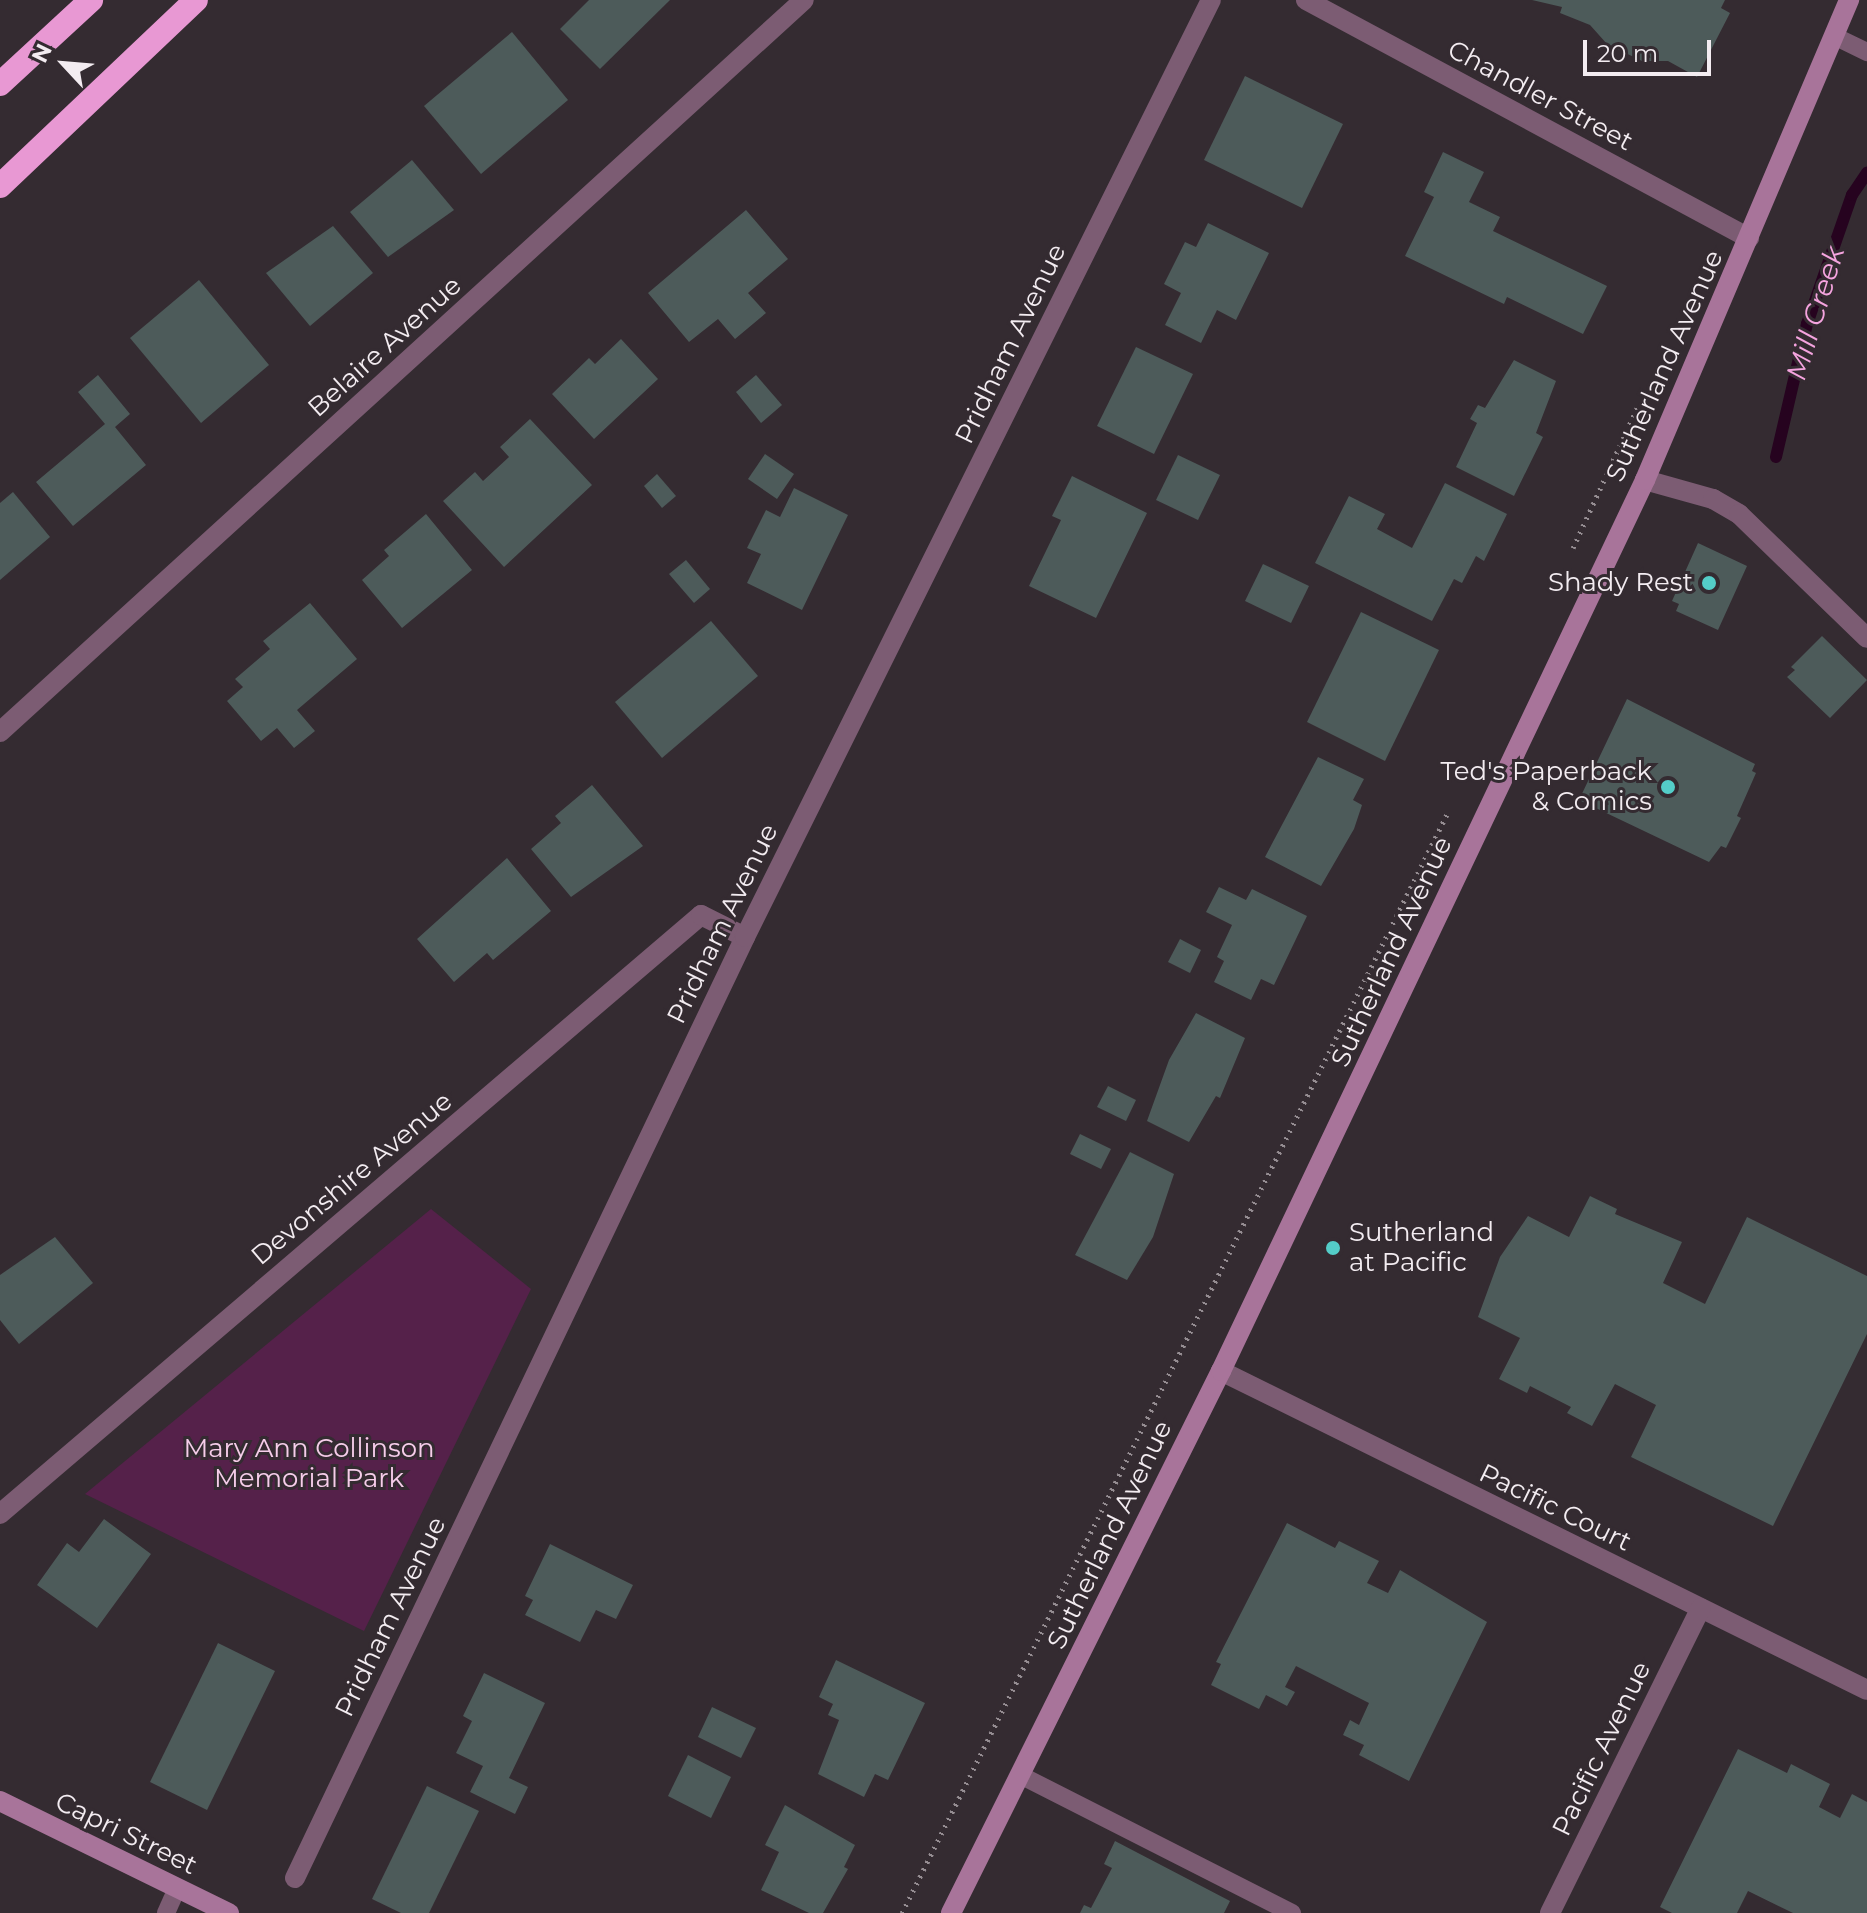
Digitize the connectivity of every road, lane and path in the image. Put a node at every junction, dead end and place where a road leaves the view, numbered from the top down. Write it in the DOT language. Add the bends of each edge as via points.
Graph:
graph roads {
  1 [pos="91,0"];
  2 [pos="196,0"];
  3 [pos="804,0"];
  4 [pos="1211,0"];
  5 [pos="1306,0"];
  6 [pos="1849,0"];
  7 [pos="1834,36"];
  8 [pos="1867,52"];
  9 [pos="0,84"];
  10 [pos="0,186"];
  11 [pos="1749,238"];
  12 [pos="1640,400"];
  13 [pos="1645,480"];
  14 [pos="1569,557"];
  15 [pos="1867,638"];
  16 [pos="0,732"];
  17 [pos="1448,812"];
  18 [pos="745,937"];
  19 [pos="1221,1371"];
  20 [pos="0,1514"];
  21 [pos="1701,1608"];
  22 [pos="1867,1690"];
  23 [pos="1020,1775"];
  24 [pos="0,1801"];
  25 [pos="295,1878"];
  26 [pos="177,1888"];
  27 [pos="166,1913"];
  28 [pos="229,1913"];
  29 [pos="902,1913"];
  30 [pos="951,1913"];
  31 [pos="1292,1913"];
  32 [pos="1550,1913"];
  1 -- 9 [label="highway"];
  2 -- 10 [label="highway"];
  3 -- 16 [label="street, Belaire Avenue"];
  4 -- 18 [label="street, Pridham Avenue"];
  5 -- 11 [label="street, Chandler Street"];
  6 -- 7 [label="street, Sutherland Avenue"];
  7 -- 8 [label="lane"];
  7 -- 11 [label="street, Sutherland Avenue"];
  11 -- 13 [label="street, Sutherland Avenue"];
  12 -- 14 [label="path"];
  13 -- 15 [label="street" via="1713,499 1739,514"];
  13 -- 19 [label="street, Sutherland Avenue"];
  17 -- 29 [label="path"];
  18 -- 20 [label="street, Devonshire Avenue" via="701,915"];
  18 -- 25 [label="street, Pridham Avenue"];
  19 -- 21 [label="street, Pacific Court"];
  19 -- 23 [label="street, Sutherland Avenue"];
  21 -- 22 [label="street, Pacific Court"];
  21 -- 32 [label="street, Pacific Avenue"];
  23 -- 30 [label="street, Sutherland Avenue"];
  23 -- 31 [label="lane"];
  24 -- 26 [label="street, Capri Street"];
  26 -- 27 [label="lane"];
  26 -- 28 [label="street, Capri Street"];
}
